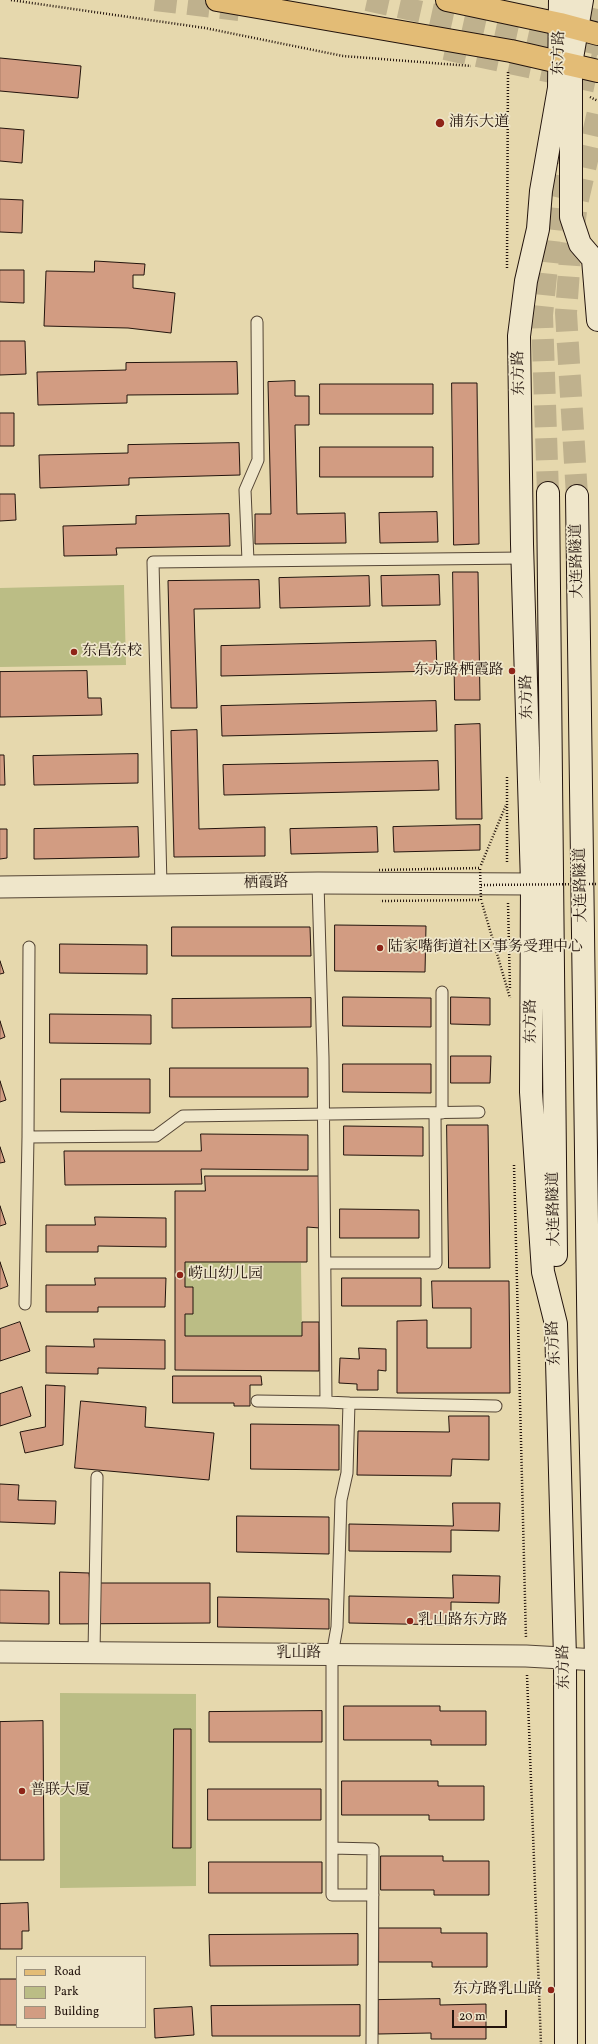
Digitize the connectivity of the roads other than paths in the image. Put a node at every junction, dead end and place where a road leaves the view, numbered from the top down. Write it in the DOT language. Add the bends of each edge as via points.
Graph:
graph roads {
  1 [pos="218,0"];
  2 [pos="447,0"];
  3 [pos="560,0"];
  4 [pos="582,0"];
  5 [pos="568,26"];
  6 [pos="598,34"];
  7 [pos="566,63"];
  8 [pos="598,71"];
  9 [pos="598,320"];
  10 [pos="257,322"];
  11 [pos="548,493"];
  12 [pos="577,496"];
  13 [pos="523,558"];
  14 [pos="248,561"];
  15 [pos="318,883"];
  16 [pos="532,884"];
  17 [pos="161,885"];
  18 [pos="0,887"];
  19 [pos="29,947"];
  20 [pos="442,992"];
  21 [pos="479,1112"];
  22 [pos="438,1113"];
  23 [pos="323,1115"];
  24 [pos="28,1137"];
  25 [pos="324,1263"];
  26 [pos="25,1304"];
  27 [pos="598,1308"];
  28 [pos="556,1324"];
  29 [pos="589,1370"];
  30 [pos="257,1402"];
  31 [pos="326,1402"];
  32 [pos="349,1403"];
  33 [pos="496,1406"];
  34 [pos="97,1477"];
  35 [pos="0,1652"];
  36 [pos="94,1653"];
  37 [pos="332,1655"];
  38 [pos="565,1658"];
  39 [pos="597,1660"];
  40 [pos="332,1848"];
  41 [pos="373,1895"];
  42 [pos="372,2044"];
  43 [pos="566,2044"];
  44 [pos="596,2044"];
  1 -- 7 [label="main road"];
  2 -- 5 [label="main road"];
  3 -- 5 [label="main road, 东方路"];
  4 -- 5 [label="main road, 东方路"];
  5 -- 6 [label="main road"];
  5 -- 7 [label="main road, 东方路"];
  7 -- 8 [label="main road"];
  7 -- 9 [label="main road, 东方路" via="571,87 571,217 580,244 593,259"];
  7 -- 13 [label="main road, 东方路" via="559,88 541,191 538,229 526,281 519,336"];
  10 -- 14 [label="lane" via="258,460 245,490"];
  11 -- 28 [label="main road, 大连路隧道"];
  12 -- 29 [label="main road, 大连路隧道"];
  13 -- 14 [label="lane"];
  13 -- 16 [label="main road, 东方路"];
  14 -- 17 [label="lane" via="153,562"];
  15 -- 16 [label="street, 栖霞路"];
  15 -- 17 [label="street, 栖霞路"];
  15 -- 23 [label="lane"];
  16 -- 28 [label="main road, 东方路" via="531,1092 543,1272"];
  17 -- 18 [label="street, 栖霞路"];
  19 -- 24 [label="lane"];
  20 -- 22 [label="lane"];
  21 -- 22 [label="lane"];
  22 -- 23 [label="lane"];
  22 -- 25 [label="lane" via="436,1263"];
  23 -- 24 [label="lane" via="183,1116 156,1136"];
  23 -- 25 [label="lane"];
  24 -- 26 [label="lane"];
  25 -- 31 [label="lane"];
  27 -- 29 [label="main road, 东方路"];
  28 -- 38 [label="main road, 东方路"];
  29 -- 39 [label="main road, 东方路"];
  30 -- 31 [label="lane"];
  31 -- 32 [label="lane"];
  32 -- 33 [label="lane"];
  32 -- 37 [label="lane" via="347,1473 341,1500 337,1627"];
  34 -- 36 [label="lane"];
  35 -- 36 [label="street, 乳山路"];
  36 -- 37 [label="street, 乳山路"];
  37 -- 38 [label="street, 乳山路"];
  37 -- 40 [label="lane"];
  38 -- 39 [label="street, 乳山路"];
  38 -- 43 [label="main road, 东方路"];
  39 -- 44 [label="main road, 东方路"];
  40 -- 41 [label="lane" via="332,1895"];
  40 -- 41 [label="lane" via="373,1848"];
  41 -- 42 [label="lane"];
}
